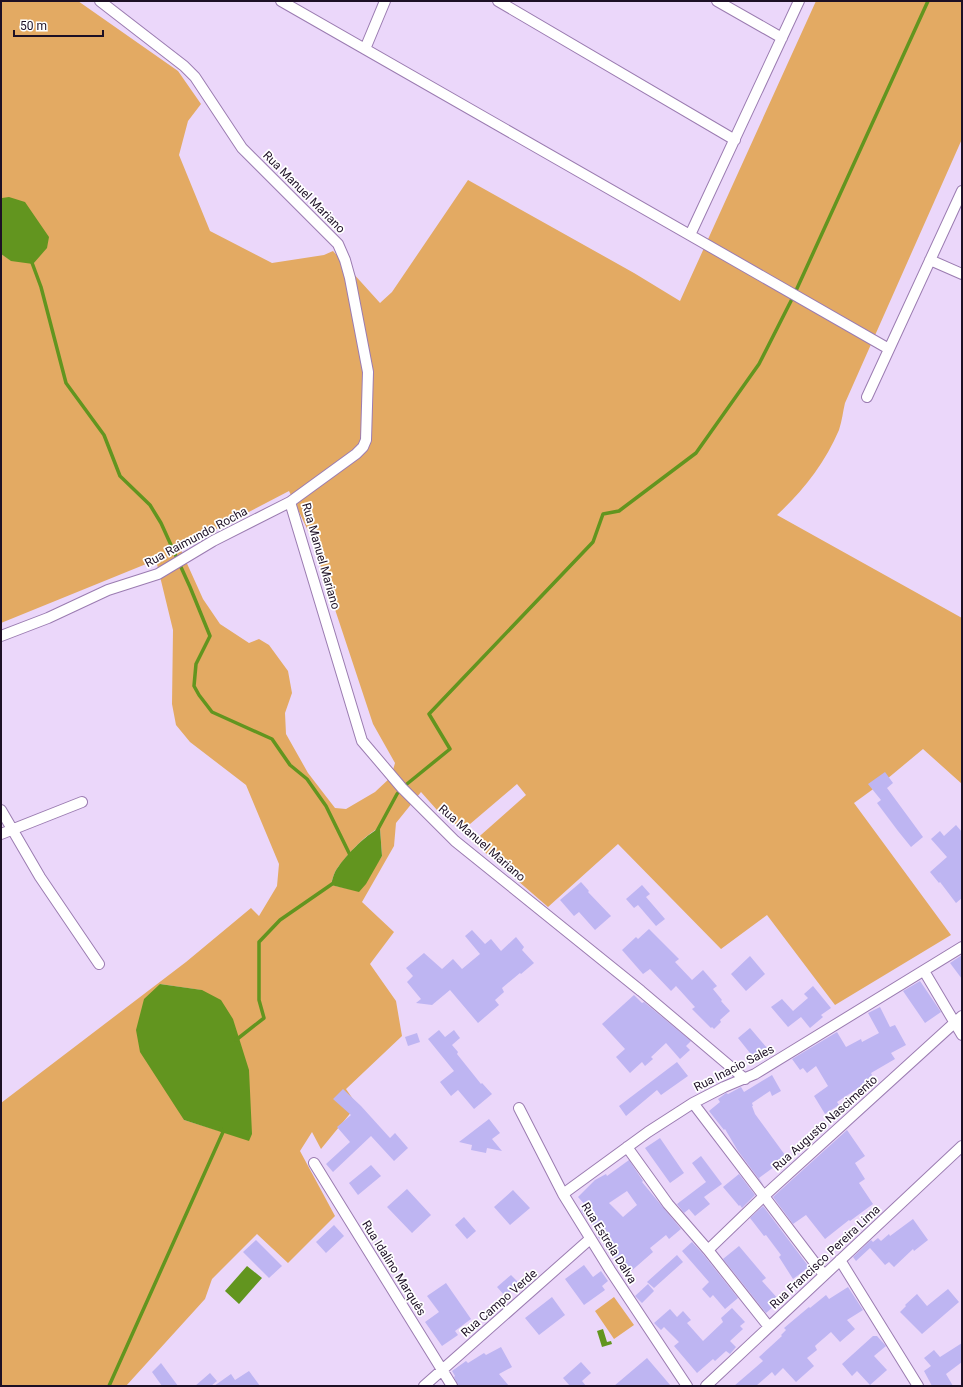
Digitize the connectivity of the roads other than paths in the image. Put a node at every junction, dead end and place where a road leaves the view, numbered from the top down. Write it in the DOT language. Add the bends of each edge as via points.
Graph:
graph roads {
  1 [pos="100,1"];
  2 [pos="281,1"];
  3 [pos="385,1"];
  4 [pos="498,1"];
  5 [pos="717,1"];
  6 [pos="799,1"];
  7 [pos="782,38"];
  8 [pos="365,49"];
  9 [pos="735,140"];
  10 [pos="962,191"];
  11 [pos="690,235"];
  12 [pos="930,260"];
  13 [pos="962,274"];
  14 [pos="889,349"];
  15 [pos="867,397"];
  16 [pos="290,502"];
  17 [pos="1,636"];
  18 [pos="82,802"];
  19 [pos="1,810"];
  20 [pos="12,830"];
  21 [pos="1,834"];
  22 [pos="962,947"];
  23 [pos="99,964"];
  24 [pos="924,971"];
  25 [pos="958,1020"];
  26 [pos="962,1035"];
  27 [pos="745,1079"];
  28 [pos="693,1103"];
  29 [pos="519,1108"];
  30 [pos="962,1146"];
  31 [pos="627,1147"];
  32 [pos="314,1163"];
  33 [pos="562,1194"];
  34 [pos="764,1196"];
  35 [pos="590,1239"];
  36 [pos="708,1250"];
  37 [pos="840,1260"];
  38 [pos="824,1275"];
  39 [pos="769,1327"];
  40 [pos="442,1370"];
  41 [pos="424,1386"];
  42 [pos="452,1386"];
  43 [pos="687,1386"];
  44 [pos="706,1386"];
  45 [pos="918,1386"];
  1 -- 16 [label="street, Rua Manuel Mariano" via="196,77 242,148 338,244 345,260 368,372 366,440 356,454"];
  2 -- 8 [label="street"];
  3 -- 8 [label="street"];
  4 -- 9 [label="street"];
  5 -- 7 [label="street"];
  6 -- 7 [label="street"];
  7 -- 9 [label="street"];
  8 -- 11 [label="street"];
  9 -- 11 [label="street"];
  10 -- 12 [label="street"];
  11 -- 14 [label="street"];
  12 -- 13 [label="street"];
  12 -- 14 [label="street"];
  14 -- 15 [label="street"];
  16 -- 17 [label="street, Rua Raimundo Rocha" via="213,541 158,574 108,590 48,618"];
  16 -- 27 [label="street, Rua Manuel Mariano" via="362,741 402,788 455,841"];
  18 -- 20 [label="street"];
  19 -- 20 [label="street"];
  20 -- 21 [label="street"];
  20 -- 23 [label="street" via="40,877"];
  22 -- 24 [label="street, Rua Inacio Sales"];
  24 -- 25 [label="street"];
  24 -- 27 [label="street, Rua Inacio Sales"];
  25 -- 26 [label="street"];
  25 -- 34 [label="street, Rua Augusto Nascimento"];
  27 -- 28 [label="street, Rua Inacio Sales"];
  28 -- 31 [label="street, Rua Inacio Sales"];
  28 -- 34 [label="street"];
  29 -- 33 [label="street, Rua Estrela Dalva"];
  30 -- 37 [label="street, Rua Francisco Pereira Lima"];
  31 -- 33 [label="street, Rua Inacio Sales"];
  31 -- 36 [label="street" via="668,1204"];
  32 -- 40 [label="street, Rua Idalino Marquês"];
  33 -- 35 [label="street, Rua Estrela Dalva"];
  34 -- 36 [label="street, Rua Augusto Nascimento"];
  34 -- 38 [label="street"];
  35 -- 40 [label="street, Rua Campo Verde"];
  35 -- 43 [label="street, Rua Estrela Dalva"];
  36 -- 39 [label="street"];
  37 -- 38 [label="street, Rua Francisco Pereira Lima"];
  37 -- 45 [label="street"];
  38 -- 39 [label="street, Rua Francisco Pereira Lima"];
  39 -- 44 [label="street, Rua Francisco Pereira Lima"];
  40 -- 41 [label="street, Rua Campo Verde"];
  40 -- 42 [label="street, Rua Idalino Marquês"];
}
